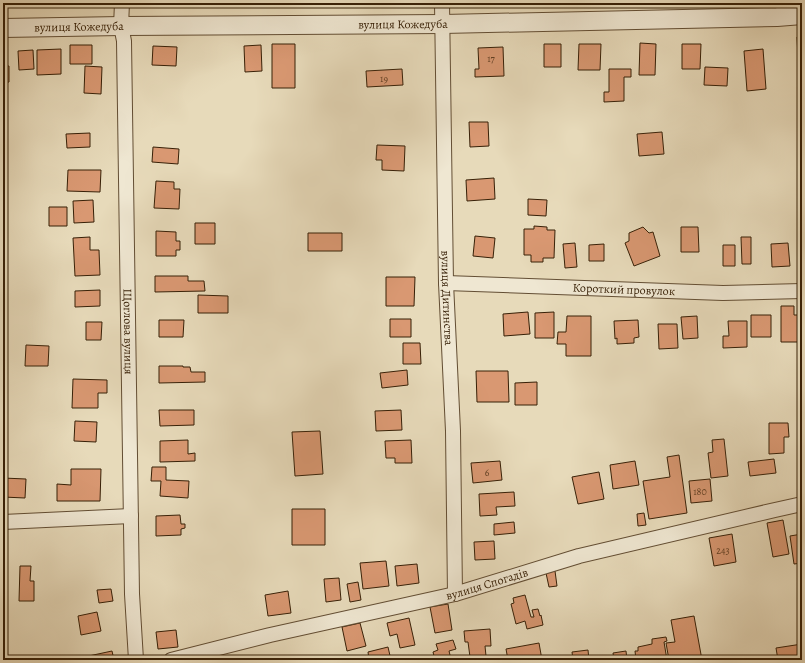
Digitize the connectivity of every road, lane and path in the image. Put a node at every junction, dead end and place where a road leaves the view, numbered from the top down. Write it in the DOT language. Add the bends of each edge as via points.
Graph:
graph roads {
  1 [pos="122,3"];
  2 [pos="442,3"];
  3 [pos="802,15"];
  4 [pos="443,24"];
  5 [pos="122,26"];
  6 [pos="3,28"];
  7 [pos="446,283"];
  8 [pos="802,291"];
  9 [pos="802,504"];
  10 [pos="130,516"];
  11 [pos="3,522"];
  12 [pos="455,594"];
  13 [pos="136,660"];
  14 [pos="171,660"];
  1 -- 5 [label="street, Щоглова вулиця"];
  2 -- 4 [label="street, вулиця Дитинства"];
  3 -- 4 [label="street, вулиця Кожедуба"];
  4 -- 5 [label="street, вулиця Кожедуба"];
  4 -- 7 [label="street, вулиця Дитинства"];
  5 -- 6 [label="street, вулиця Кожедуба"];
  5 -- 10 [label="street, Щоглова вулиця"];
  7 -- 8 [label="street, Короткий провулок" via="722,293"];
  7 -- 12 [label="street, вулиця Дитинства" via="453,431"];
  9 -- 12 [label="street, вулиця Спогадів" via="579,556"];
  10 -- 11 [label="street"];
  10 -- 13 [label="street, Щоглова вулиця"];
  12 -- 14 [label="street, вулиця Спогадів"];
}
